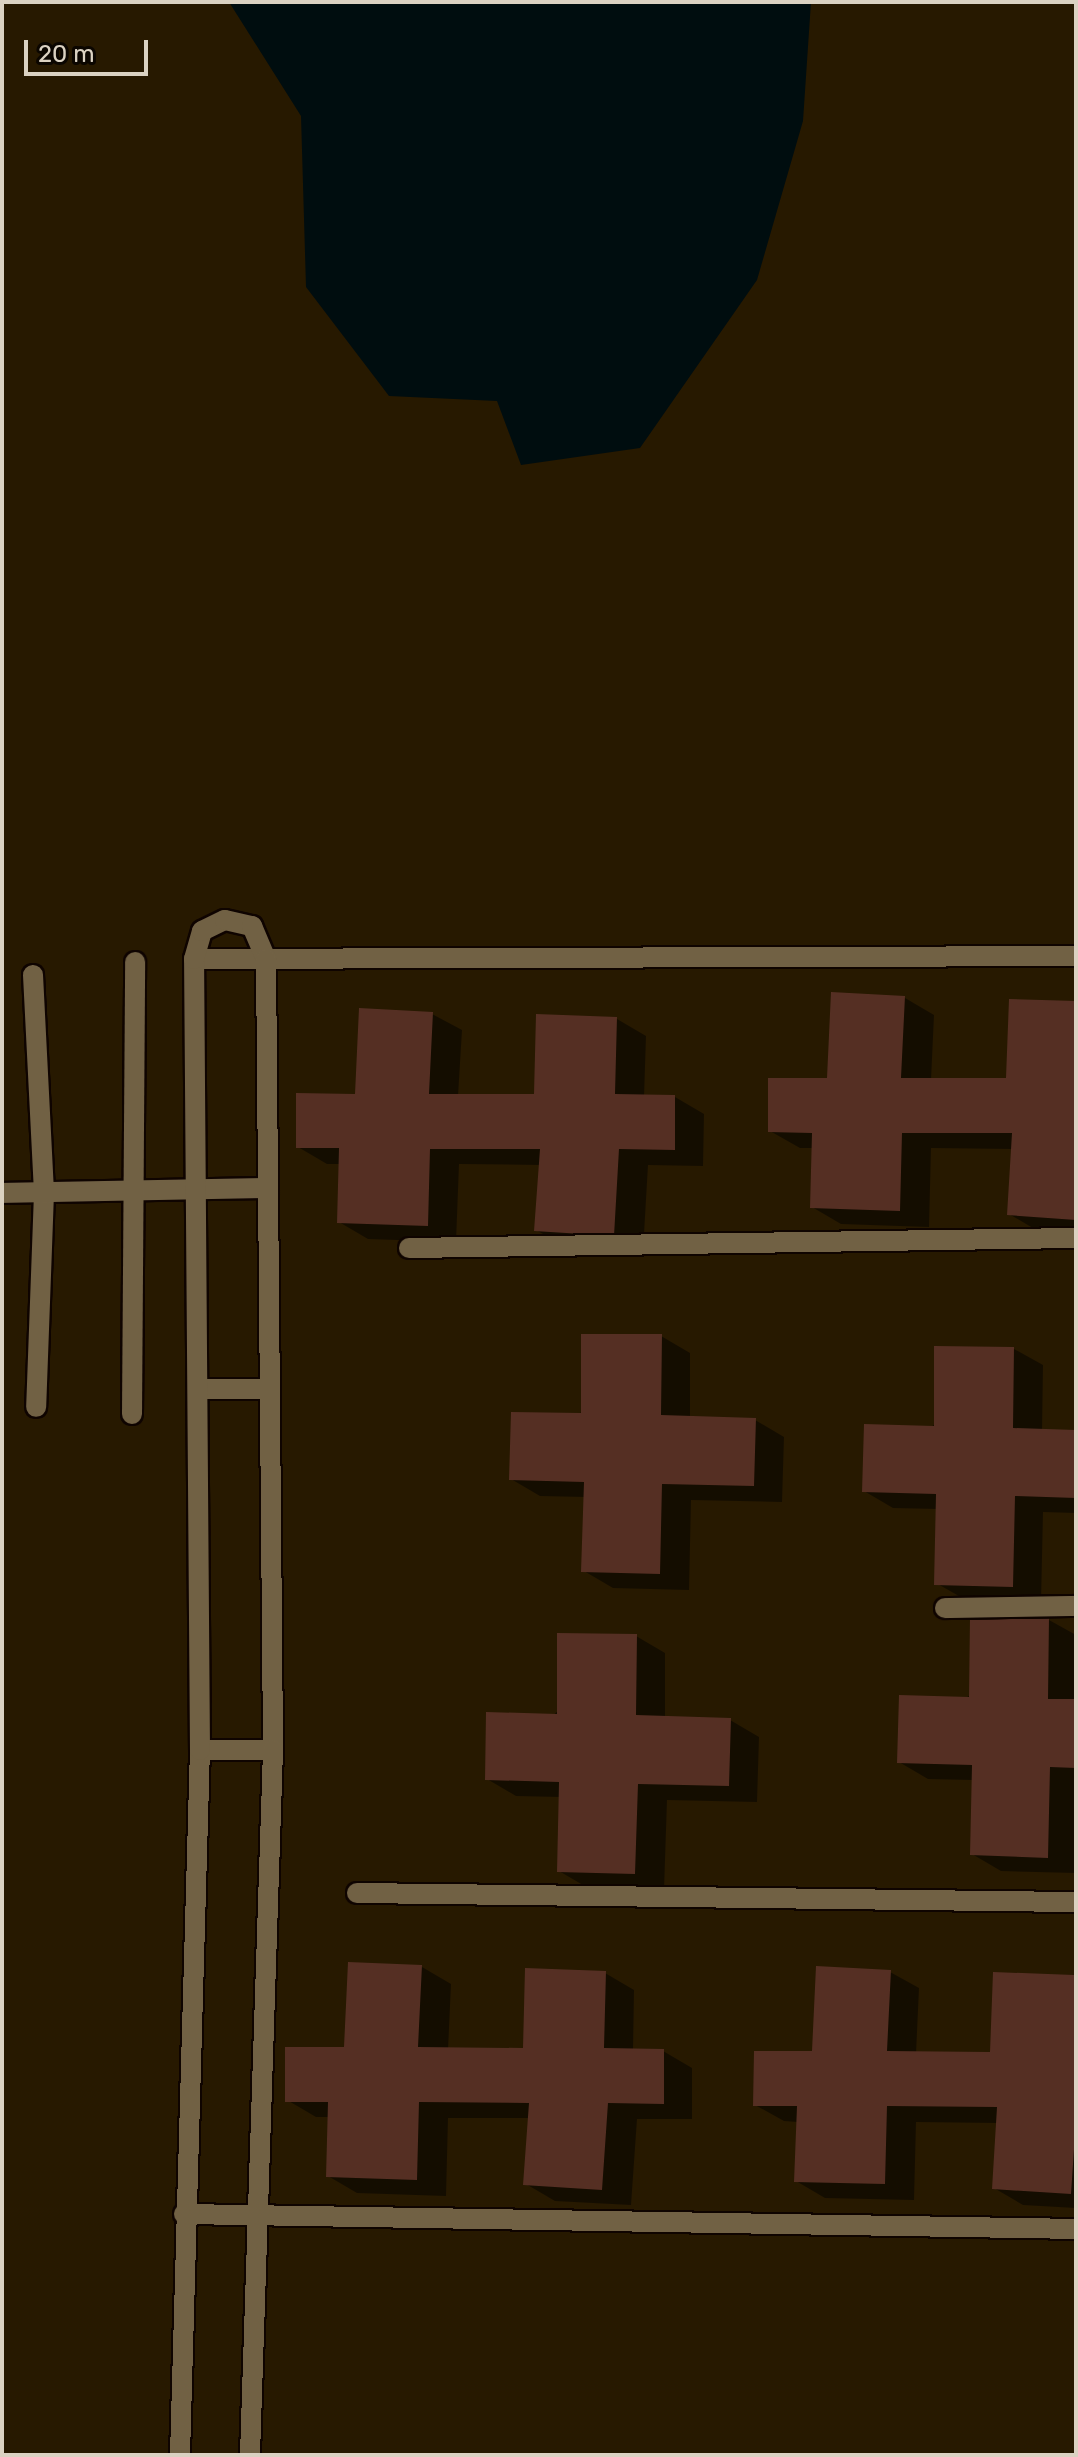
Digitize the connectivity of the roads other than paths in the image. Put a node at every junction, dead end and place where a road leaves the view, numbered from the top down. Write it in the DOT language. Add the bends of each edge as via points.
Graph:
graph roads {
  1 [pos="1076,956"];
  2 [pos="194,959"];
  3 [pos="266,959"];
  4 [pos="135,962"];
  5 [pos="33,975"];
  6 [pos="268,1188"];
  7 [pos="198,1190"];
  8 [pos="131,1191"];
  9 [pos="2,1193"];
  10 [pos="44,1193"];
  11 [pos="1076,1238"];
  12 [pos="409,1248"];
  13 [pos="201,1389"];
  14 [pos="270,1389"];
  15 [pos="36,1407"];
  16 [pos="132,1414"];
  17 [pos="1076,1606"];
  18 [pos="945,1608"];
  19 [pos="200,1750"];
  20 [pos="273,1750"];
  21 [pos="357,1893"];
  22 [pos="1076,1902"];
  23 [pos="184,2214"];
  24 [pos="257,2214"];
  25 [pos="1076,2229"];
  26 [pos="180,2455"];
  27 [pos="250,2455"];
  1 -- 3 [label="lane"];
  2 -- 3 [label="lane"];
  2 -- 3 [label="lane" via="202,931 225,920 252,926"];
  2 -- 7 [label="lane"];
  3 -- 6 [label="lane"];
  4 -- 8 [label="lane"];
  5 -- 10 [label="lane"];
  6 -- 7 [label="lane"];
  6 -- 14 [label="lane"];
  7 -- 8 [label="lane"];
  7 -- 13 [label="lane"];
  8 -- 10 [label="lane"];
  8 -- 16 [label="lane"];
  9 -- 10 [label="lane"];
  10 -- 15 [label="lane"];
  11 -- 12 [label="lane"];
  13 -- 14 [label="lane"];
  13 -- 19 [label="lane"];
  14 -- 20 [label="lane"];
  17 -- 18 [label="lane"];
  19 -- 20 [label="lane"];
  19 -- 23 [label="lane"];
  20 -- 24 [label="lane"];
  21 -- 22 [label="lane"];
  23 -- 24 [label="lane"];
  23 -- 26 [label="lane"];
  24 -- 25 [label="lane"];
  24 -- 27 [label="lane"];
}
